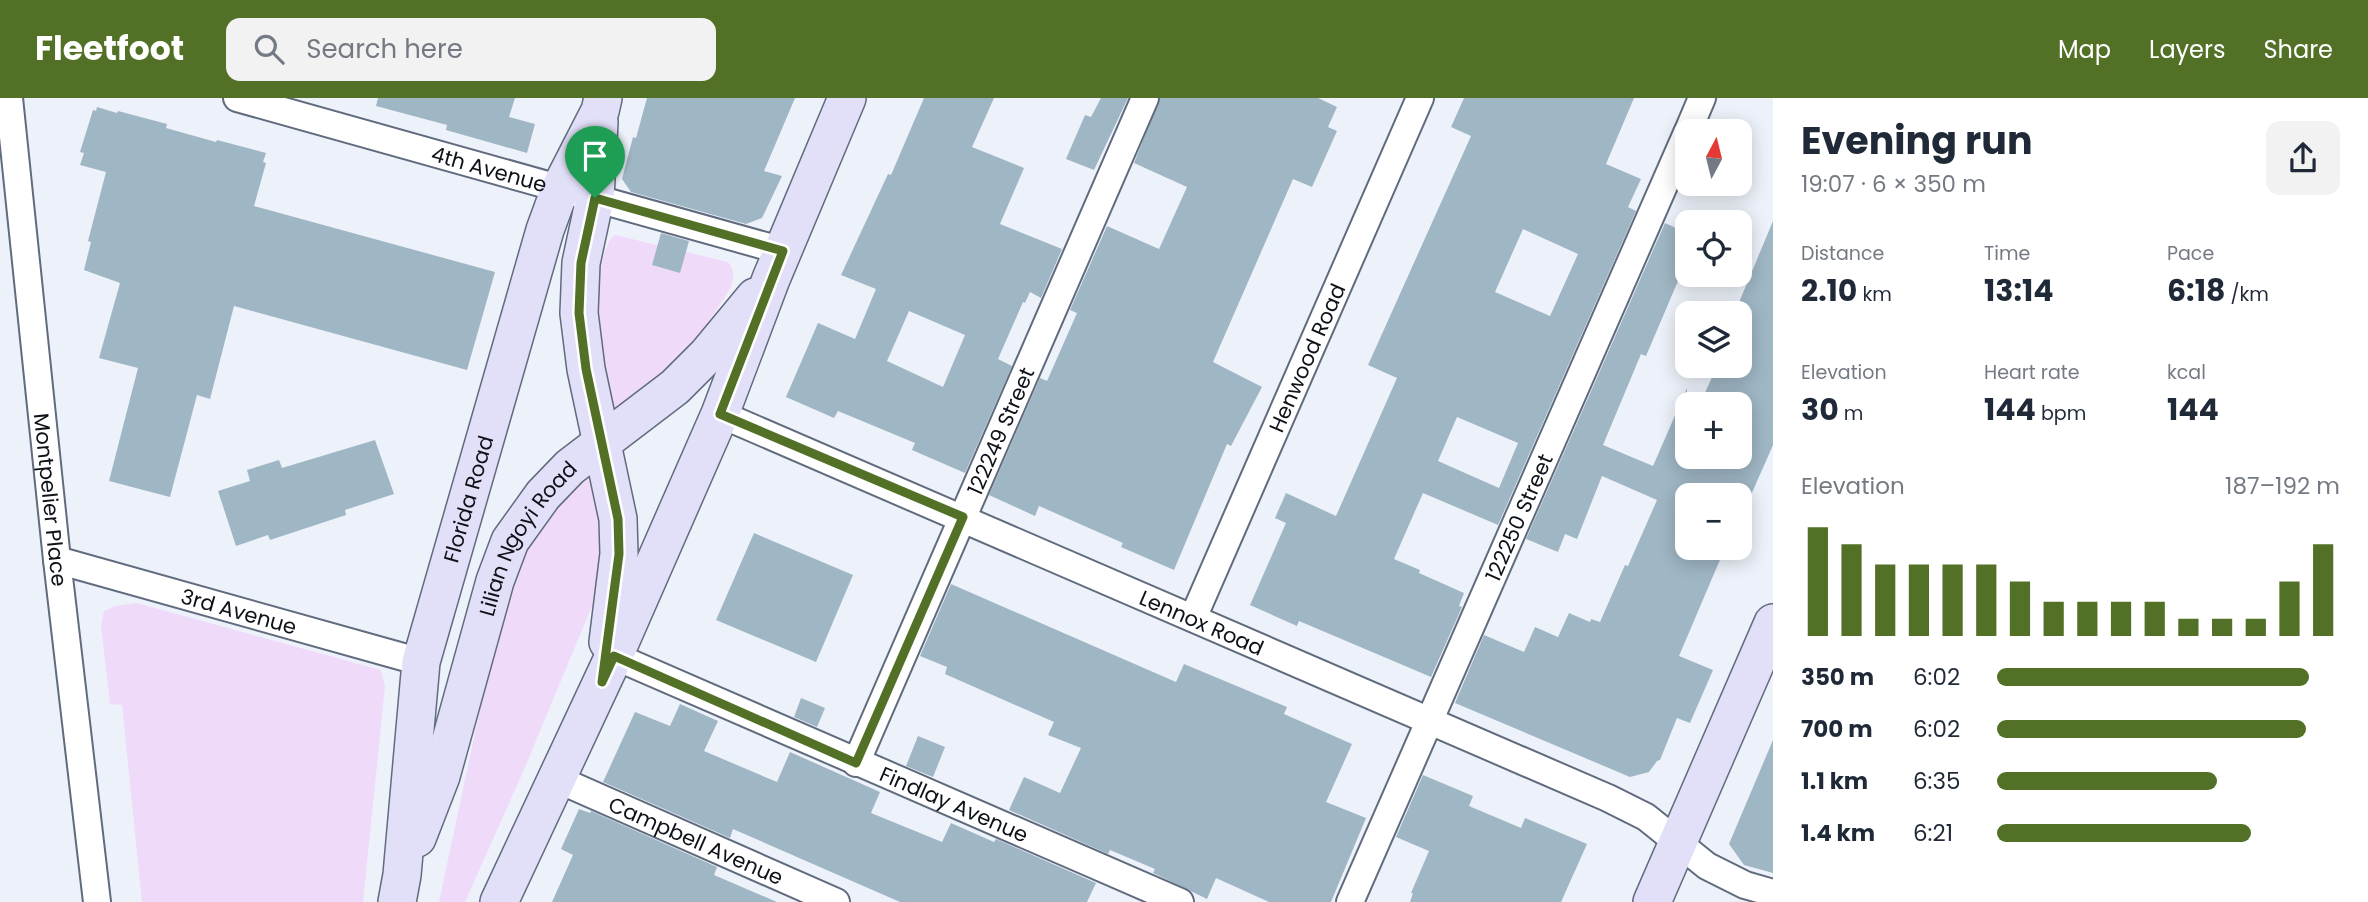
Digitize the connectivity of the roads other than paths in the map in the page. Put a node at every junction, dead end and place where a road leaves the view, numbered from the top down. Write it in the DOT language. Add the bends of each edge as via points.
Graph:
graph roads {
  1 [pos="9,98"];
  2 [pos="237,98"];
  3 [pos="847,98"];
  4 [pos="1145,98"];
  5 [pos="1420,98"];
  6 [pos="1702,98"];
  7 [pos="601,104"];
  8 [pos="301,107"];
  9 [pos="1693,119"];
  10 [pos="1675,160"];
  11 [pos="560,189"];
  12 [pos="595,198"];
  13 [pos="777,265"];
  14 [pos="720,414"];
  15 [pos="602,444"];
  16 [pos="963,517"];
  17 [pos="57,560"];
  18 [pos="1193,618"];
  19 [pos="1773,623"];
  20 [pos="421,662"];
  21 [pos="608,669"];
  22 [pos="1430,721"];
  23 [pos="856,763"];
  24 [pos="556,779"];
  25 [pos="1678,842"];
  26 [pos="399,888"];
  27 [pos="1773,893"];
  28 [pos="97,902"];
  29 [pos="499,902"];
  30 [pos="836,902"];
  31 [pos="1180,902"];
  32 [pos="1350,902"];
  33 [pos="1652,902"];
  1 -- 17 [label="street, Montpelier Place"];
  2 -- 8 [label="street, 4th Avenue"];
  3 -- 13 [label="street, Lilian Ngoyi Road"];
  4 -- 16 [label="street, 122249 Street"];
  5 -- 18 [label="street, Henwood Road"];
  6 -- 9 [label="street, 122250 Street"];
  7 -- 11 [label="street, Florida Road"];
  7 -- 12 [label="street, Florida Road"];
  8 -- 11 [label="street, 4th Avenue"];
  10 -- 22 [label="street, 122250 Street"];
  11 -- 12 [label="street, 4th Avenue"];
  11 -- 20 [label="street, Florida Road"];
  12 -- 13 [label="street, 4th Avenue"];
  12 -- 15 [label="street, Florida Road" via="581,263 579,313"];
  13 -- 14 [label="street, Lilian Ngoyi Road"];
  13 -- 15 [label="street, Lilian Ngoyi Road" via="707,355 675,387"];
  14 -- 16 [label="street, Lennox Road"];
  14 -- 21 [label="street, Lilian Ngoyi Road"];
  15 -- 21 [label="street, Florida Road" via="618,519 619,554"];
  15 -- 26 [label="street, Lilian Ngoyi Road" via="570,467 543,495 510,541 441,776"];
  16 -- 18 [label="street, Lennox Road"];
  16 -- 23 [label="street, 122249 Street"];
  17 -- 20 [label="street, 3rd Avenue"];
  17 -- 28 [label="street, Montpelier Place"];
  18 -- 22 [label="street, Lennox Road"];
  19 -- 25 [label="street"];
  20 -- 26 [label="street, Florida Road"];
  21 -- 23 [label="street, Findlay Avenue"];
  21 -- 24 [label="street, Lilian Ngoyi Road"];
  22 -- 25 [label="street, Lennox Road" via="1608,798 1646,817"];
  22 -- 32 [label="street, 122250 Street"];
  23 -- 31 [label="street, Findlay Avenue"];
  24 -- 29 [label="street, Lilian Ngoyi Road"];
  24 -- 30 [label="street, Campbell Avenue"];
  25 -- 27 [label="street, Lennox Road" via="1707,866"];
  25 -- 33 [label="street"];
}
